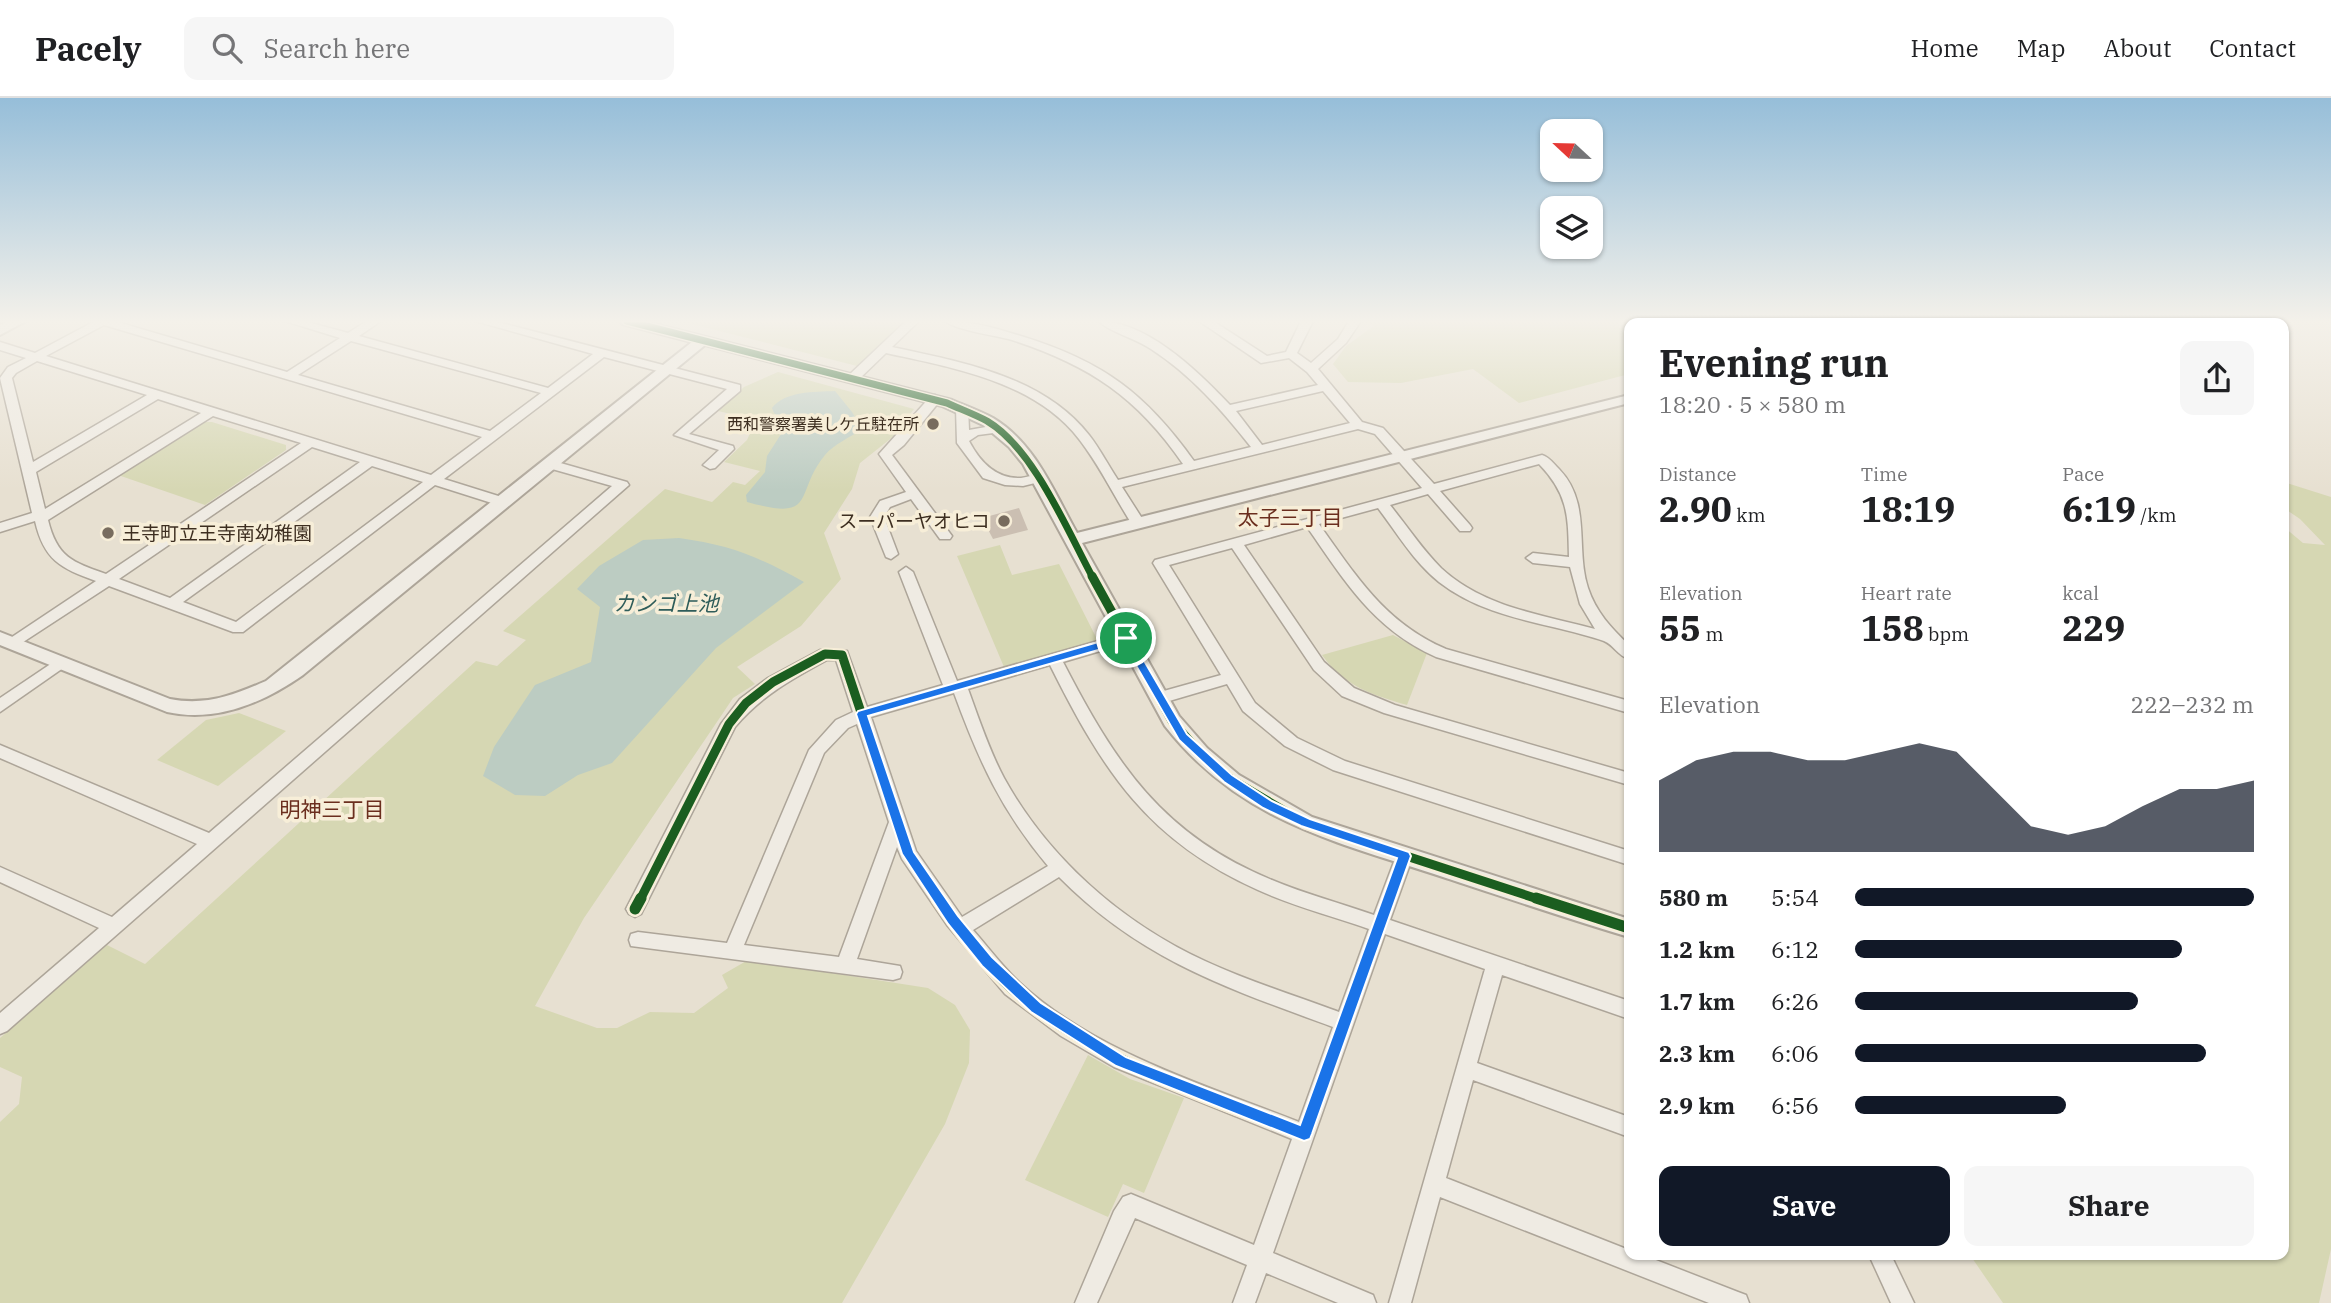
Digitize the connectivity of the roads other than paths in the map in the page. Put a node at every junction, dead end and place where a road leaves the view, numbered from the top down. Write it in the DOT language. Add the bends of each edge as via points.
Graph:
graph roads {
  1 [pos="7,377"];
  2 [pos="99,377"];
  3 [pos="292,377"];
  4 [pos="496,377"];
  5 [pos="570,377"];
  6 [pos="657,377"];
  7 [pos="694,377"];
  8 [pos="850,377"];
  9 [pos="993,377"];
  10 [pos="1104,377"];
  11 [pos="1197,377"];
  12 [pos="1318,377"];
  13 [pos="853,378"];
  14 [pos="1326,387"];
  15 [pos="550,392"];
  16 [pos="156,395"];
  17 [pos="935,399"];
  18 [pos="1624,400"];
  19 [pos="962,408"];
  20 [pos="1229,408"];
  21 [pos="211,412"];
  22 [pos="1358,425"];
  23 [pos="997,429"];
  24 [pos="492,436"];
  25 [pos="962,440"];
  26 [pos="310,443"];
  27 [pos="1259,449"];
  28 [pos="1401,457"];
  29 [pos="370,461"];
  30 [pos="550,464"];
  31 [pos="710,465"];
  32 [pos="1191,466"];
  33 [pos="29,470"];
  34 [pos="1038,478"];
  35 [pos="433,481"];
  36 [pos="1115,485"];
  37 [pos="1431,490"];
  38 [pos="914,494"];
  39 [pos="503,502"];
  40 [pos="1381,503"];
  41 [pos="40,516"];
  42 [pos="1310,522"];
  43 [pos="1138,523"];
  44 [pos="0,528"];
  45 [pos="1465,528"];
  46 [pos="945,536"];
  47 [pos="1072,540"];
  48 [pos="1236,542"];
  49 [pos="891,554"];
  50 [pos="1533,558"];
  51 [pos="1578,563"];
  52 [pos="906,572"];
  53 [pos="107,580"];
  54 [pos="171,604"];
  55 [pos="1126,638"];
  56 [pos="1613,638"];
  57 [pos="7,640"];
  58 [pos="1624,648"];
  59 [pos="1054,659"];
  60 [pos="61,662"];
  61 [pos="1230,678"];
  62 [pos="956,687"];
  63 [pos="1159,698"];
  64 [pos="0,706"];
  65 [pos="1624,706"];
  66 [pos="862,714"];
  67 [pos="0,751"];
  68 [pos="1624,778"];
  69 [pos="897,822"];
  70 [pos="211,842"];
  71 [pos="1404,856"];
  72 [pos="1624,856"];
  73 [pos="1060,868"];
  74 [pos="0,874"];
  75 [pos="635,909"];
  76 [pos="1380,925"];
  77 [pos="114,926"];
  78 [pos="1624,926"];
  79 [pos="960,928"];
  80 [pos="638,940"];
  81 [pos="732,952"];
  82 [pos="1495,965"];
  83 [pos="845,966"];
  84 [pos="893,972"];
  85 [pos="1624,1008"];
  86 [pos="1345,1023"];
  87 [pos="0,1025"];
  88 [pos="1466,1069"];
  89 [pos="1624,1125"];
  90 [pos="1304,1134"];
  91 [pos="1433,1184"];
  92 [pos="1259,1259"];
  93 [pos="1624,1259"];
  94 [pos="1628,1260"];
  95 [pos="1882,1260"];
  96 [pos="1086,1303"];
  97 [pos="1244,1303"];
  98 [pos="1365,1303"];
  99 [pos="1400,1303"];
  100 [pos="1738,1303"];
  101 [pos="1903,1303"];
  1 -- 33 [label="street"];
  2 -- 16 [label="street"];
  3 -- 24 [label="street"];
  4 -- 15 [label="street"];
  5 -- 15 [label="street"];
  6 -- 30 [label="street"];
  7 -- 31 [label="street" via="736,388 680,435 728,449"];
  8 -- 13 [label="street"];
  9 -- 36 [label="street" via="1026,391 1073,425"];
  10 -- 32 [label="street" via="1143,405"];
  11 -- 20 [label="street"];
  12 -- 14 [label="street"];
  13 -- 17 [label="street"];
  14 -- 20 [label="street"];
  14 -- 22 [label="street"];
  15 -- 24 [label="street"];
  16 -- 21 [label="street"];
  16 -- 33 [label="street"];
  17 -- 19 [label="street"];
  17 -- 38 [label="street" via="885,454"];
  18 -- 28 [label="street"];
  19 -- 23 [label="street"];
  19 -- 25 [label="street"];
  20 -- 27 [label="street"];
  21 -- 26 [label="street"];
  21 -- 41 [label="street"];
  22 -- 27 [label="street"];
  22 -- 28 [label="street" via="1379,431"];
  23 -- 25 [label="street" via="975,432"];
  23 -- 34 [label="street" via="1021,452"];
  24 -- 35 [label="street"];
  25 -- 34 [label="street" via="994,478 1023,482"];
  26 -- 29 [label="street"];
  26 -- 53 [label="street"];
  27 -- 32 [label="street"];
  28 -- 37 [label="street"];
  28 -- 43 [label="street"];
  29 -- 35 [label="street"];
  29 -- 54 [label="street"];
  30 -- 39 [label="street"];
  30 -- 70 [label="street" via="622,485"];
  32 -- 36 [label="street"];
  33 -- 41 [label="street"];
  34 -- 47 [label="street"];
  35 -- 39 [label="street"];
  35 -- 54 [label="street" via="238,628"];
  36 -- 43 [label="street"];
  37 -- 40 [label="street"];
  37 -- 45 [label="street"];
  37 -- 51 [label="street" via="1542,459 1560,477 1572,499"];
  38 -- 46 [label="street"];
  38 -- 49 [label="street" via="885,504 877,517"];
  39 -- 60 [label="street" via="296,670 244,699 212,708 176,707"];
  40 -- 42 [label="street"];
  40 -- 56 [label="street" via="1442,576 1472,596"];
  41 -- 44 [label="street"];
  41 -- 53 [label="street" via="51,551 58,558"];
  42 -- 48 [label="street"];
  42 -- 65 [label="street" via="1380,616 1414,642"];
  43 -- 47 [label="street"];
  47 -- 55 [label="street"];
  48 -- 61 [label="street" via="1160,563"];
  48 -- 68 [label="street" via="1319,666 1348,692 1390,709"];
  50 -- 51 [label="street"];
  51 -- 56 [label="street" via="1587,604"];
  52 -- 62 [label="street"];
  53 -- 54 [label="street"];
  53 -- 57 [label="street"];
  55 -- 59 [label="street"];
  55 -- 63 [label="street"];
  56 -- 58 [label="street"];
  57 -- 60 [label="street"];
  59 -- 62 [label="street"];
  59 -- 76 [label="street" via="1104,754 1168,827 1245,877"];
  60 -- 64 [label="street"];
  61 -- 63 [label="street"];
  61 -- 72 [label="street" via="1263,721 1321,759"];
  62 -- 66 [label="street"];
  62 -- 73 [label="street" via="996,778"];
  63 -- 71 [label="street" via="1197,752 1246,791 1305,822"];
  66 -- 69 [label="street"];
  66 -- 75 [label="street" via="842,655 825,654 757,694 729,724"];
  66 -- 81 [label="street" via="842,724 817,750"];
  67 -- 70 [label="street"];
  69 -- 79 [label="street" via="914,864"];
  69 -- 83 [label="street"];
  70 -- 77 [label="street"];
  71 -- 76 [label="street"];
  71 -- 78 [label="street"];
  73 -- 79 [label="street"];
  73 -- 86 [label="street" via="1123,921 1174,954 1225,979"];
  74 -- 77 [label="street"];
  76 -- 82 [label="street"];
  76 -- 86 [label="street"];
  77 -- 87 [label="street"];
  79 -- 90 [label="street" via="1012,988 1099,1049"];
  80 -- 81 [label="street"];
  81 -- 83 [label="street"];
  82 -- 85 [label="street"];
  82 -- 88 [label="street"];
  83 -- 84 [label="street"];
  86 -- 90 [label="street"];
  88 -- 89 [label="street"];
  88 -- 91 [label="street"];
  90 -- 92 [label="street"];
  91 -- 93 [label="street"];
  91 -- 99 [label="street"];
  92 -- 96 [label="street" via="1131,1205"];
  92 -- 97 [label="street"];
  92 -- 98 [label="street"];
  94 -- 100 [label="street"];
  95 -- 101 [label="street"];
}
